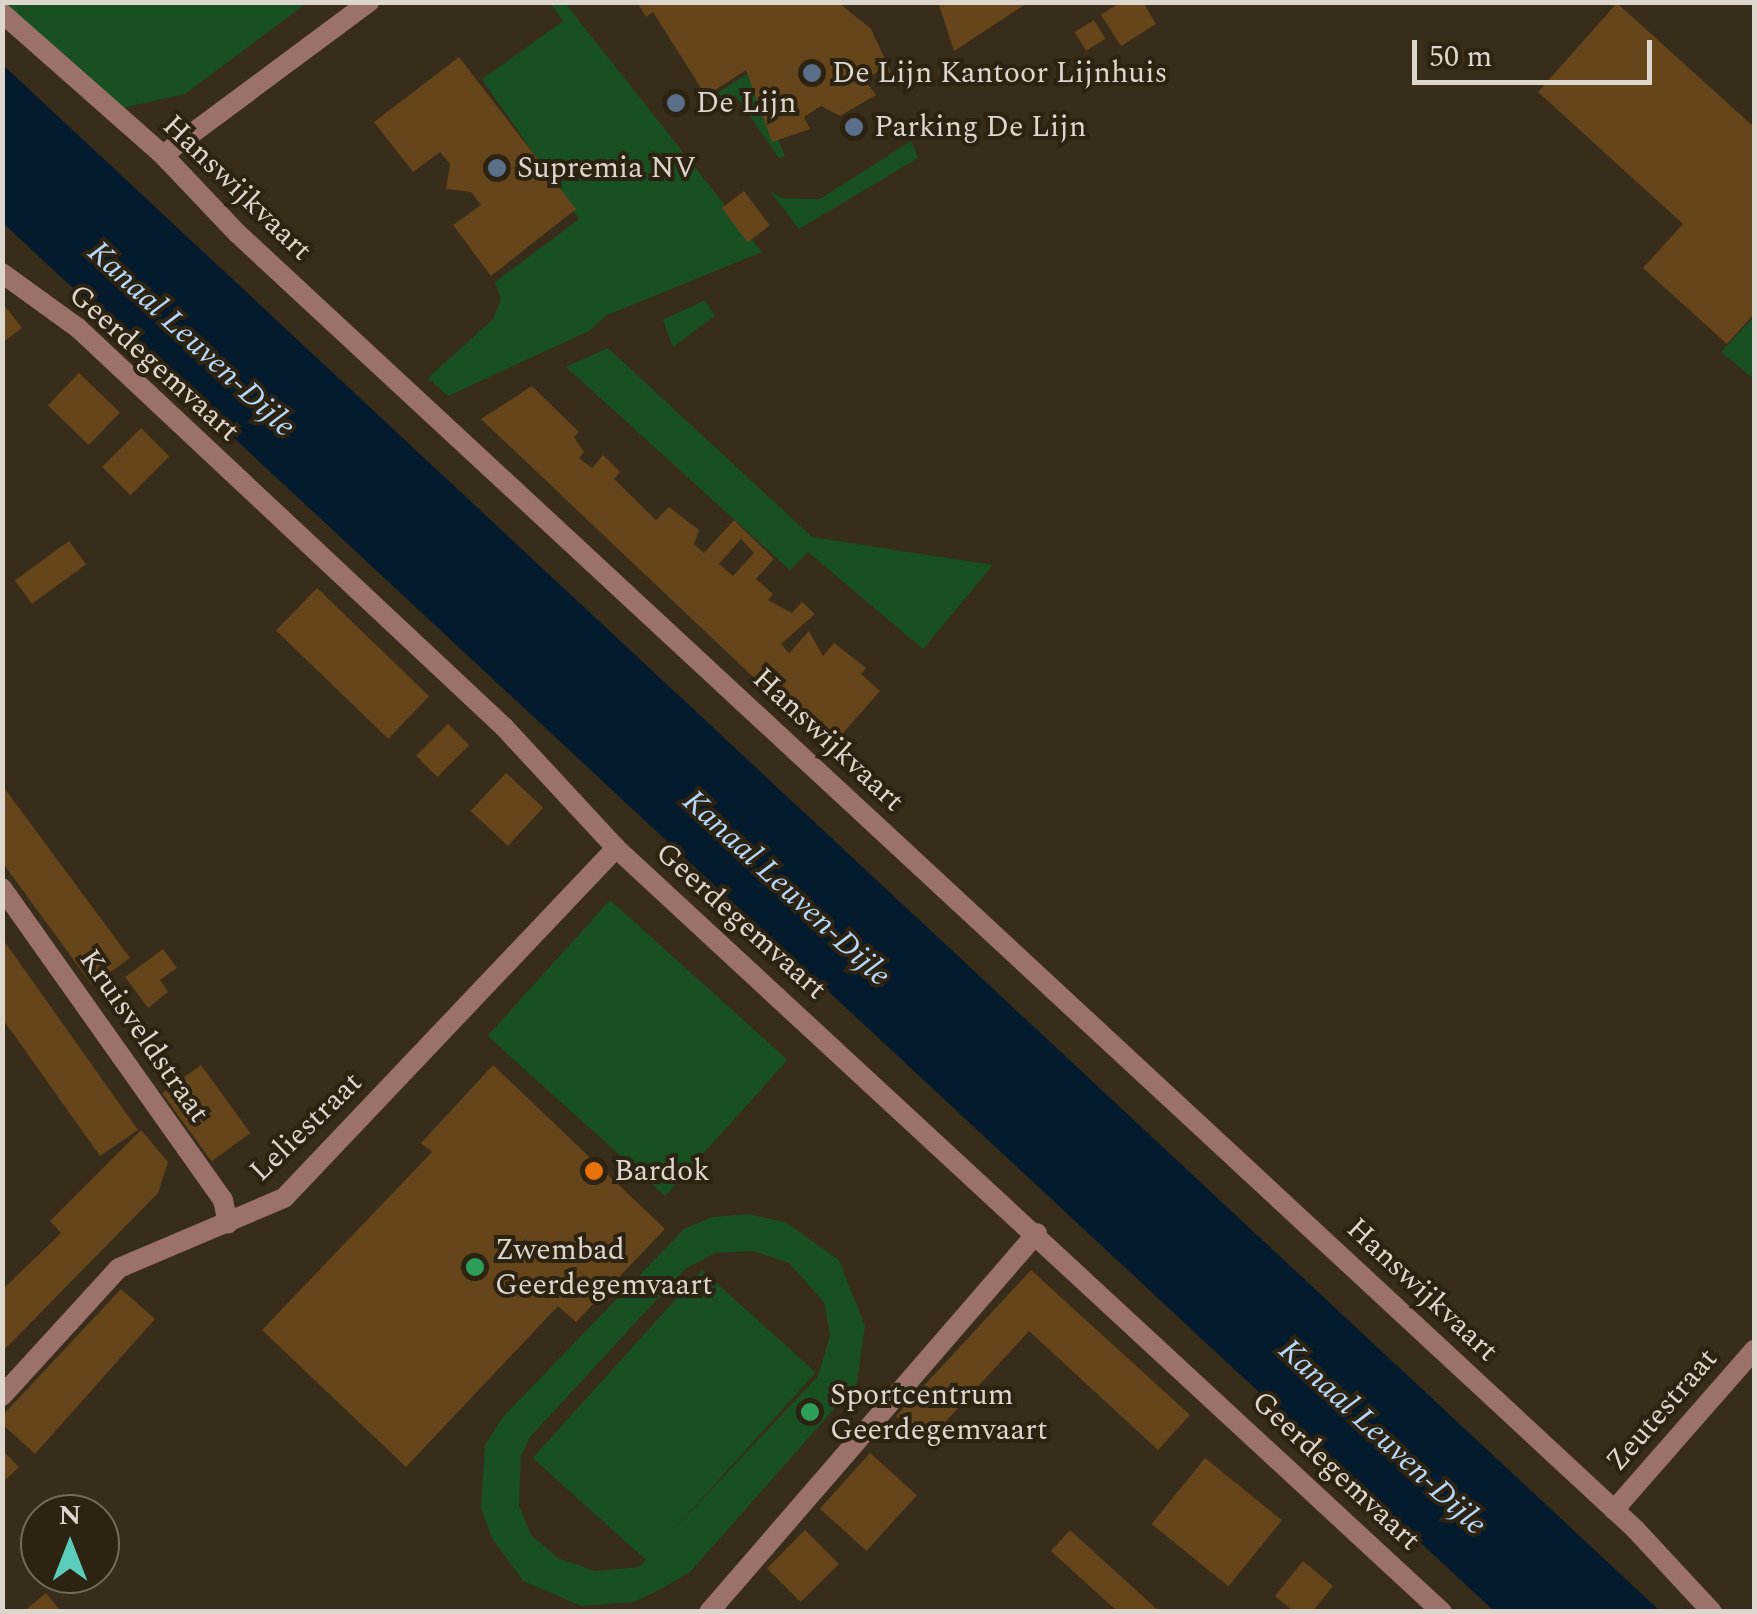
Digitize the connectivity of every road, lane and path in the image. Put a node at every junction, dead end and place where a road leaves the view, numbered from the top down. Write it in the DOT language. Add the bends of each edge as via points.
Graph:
graph roads {
  1 [pos="369,2"];
  2 [pos="2,13"];
  3 [pos="163,155"];
  4 [pos="2,273"];
  5 [pos="616,848"];
  6 [pos="2,888"];
  7 [pos="228,1223"];
  8 [pos="1036,1233"];
  9 [pos="1754,1350"];
  10 [pos="2,1396"];
  11 [pos="1614,1510"];
  12 [pos="709,1612"];
  13 [pos="1442,1612"];
  14 [pos="1712,1612"];
  1 -- 3 [label="street"];
  2 -- 3 [label="street, Hanswijkvaart"];
  3 -- 11 [label="street, Hanswijkvaart" via="237,233"];
  4 -- 5 [label="street, Geerdegemvaart" via="78,328 504,727"];
  5 -- 7 [label="street, Leliestraat" via="284,1198"];
  5 -- 8 [label="street, Geerdegemvaart"];
  6 -- 7 [label="street, Kruisveldstraat" via="223,1200"];
  7 -- 10 [label="street, Leliestraat" via="119,1268"];
  8 -- 12 [label="street"];
  8 -- 13 [label="street, Geerdegemvaart"];
  9 -- 11 [label="street, Zeutestraat"];
  11 -- 14 [label="street, Hanswijkvaart"];
}
